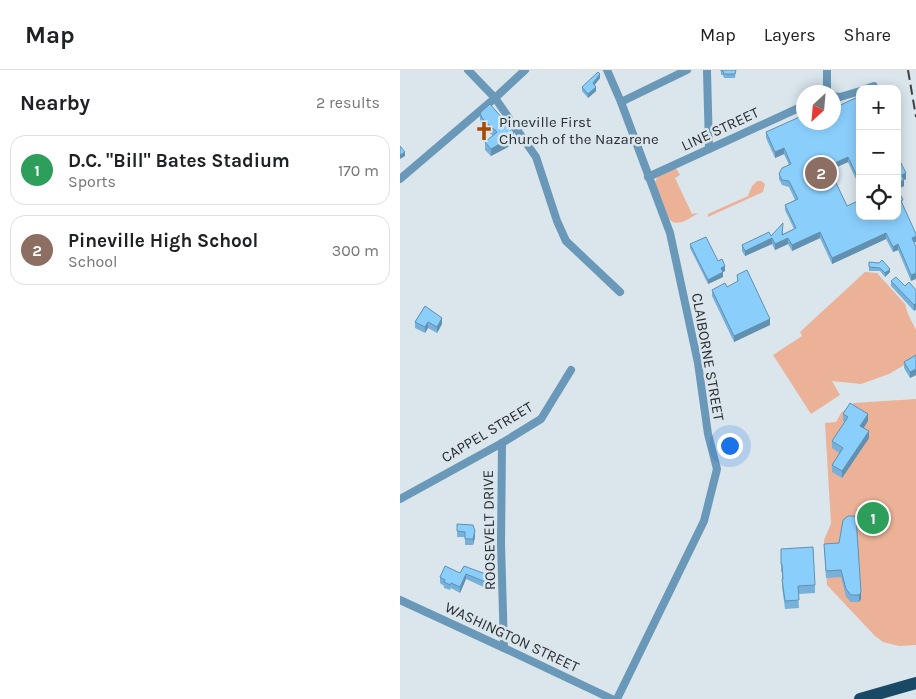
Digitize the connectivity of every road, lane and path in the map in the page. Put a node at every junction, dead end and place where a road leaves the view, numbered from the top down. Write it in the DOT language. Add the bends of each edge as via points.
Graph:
graph roads {
  1 [pos="468,70"];
  2 [pos="525,70"];
  3 [pos="607,70"];
  4 [pos="687,70"];
  5 [pos="707,70"];
  6 [pos="827,70"];
  7 [pos="827,85"];
  8 [pos="856,92"];
  9 [pos="841,97"];
  10 [pos="495,98"];
  11 [pos="621,102"];
  12 [pos="796,110"];
  13 [pos="709,149"];
  14 [pos="648,177"];
  15 [pos="400,179"];
  16 [pos="620,292"];
  17 [pos="570,370"];
  18 [pos="502,443"];
  19 [pos="400,498"];
  20 [pos="400,600"];
  21 [pos="504,648"];
  22 [pos="916,683"];
  23 [pos="612,699"];
  24 [pos="617,699"];
  25 [pos="860,699"];
  1 -- 10 [label="street"];
  2 -- 10 [label="street"];
  3 -- 11 [label="street, CLAIBORNE STREET"];
  4 -- 11 [label="street"];
  5 -- 13 [label="street"];
  6 -- 7 [label="street"];
  8 -- 9 [label="street"];
  10 -- 15 [label="street"];
  10 -- 16 [label="street" via="536,157 566,242"];
  11 -- 14 [label="street, CLAIBORNE STREET"];
  12 -- 13 [label="street, LINE STREET"];
  13 -- 14 [label="street, LINE STREET"];
  14 -- 24 [label="street, CLAIBORNE STREET" via="670,233 698,363 716,469 704,521"];
  17 -- 18 [label="street, CAPPEL STREET" via="541,419"];
  18 -- 19 [label="street, CAPPEL STREET"];
  18 -- 21 [label="street, ROOSEVELT DRIVE"];
  20 -- 21 [label="street, WASHINGTON STREET"];
  21 -- 23 [label="street, WASHINGTON STREET"];
  22 -- 25 [label="highway"];
}
